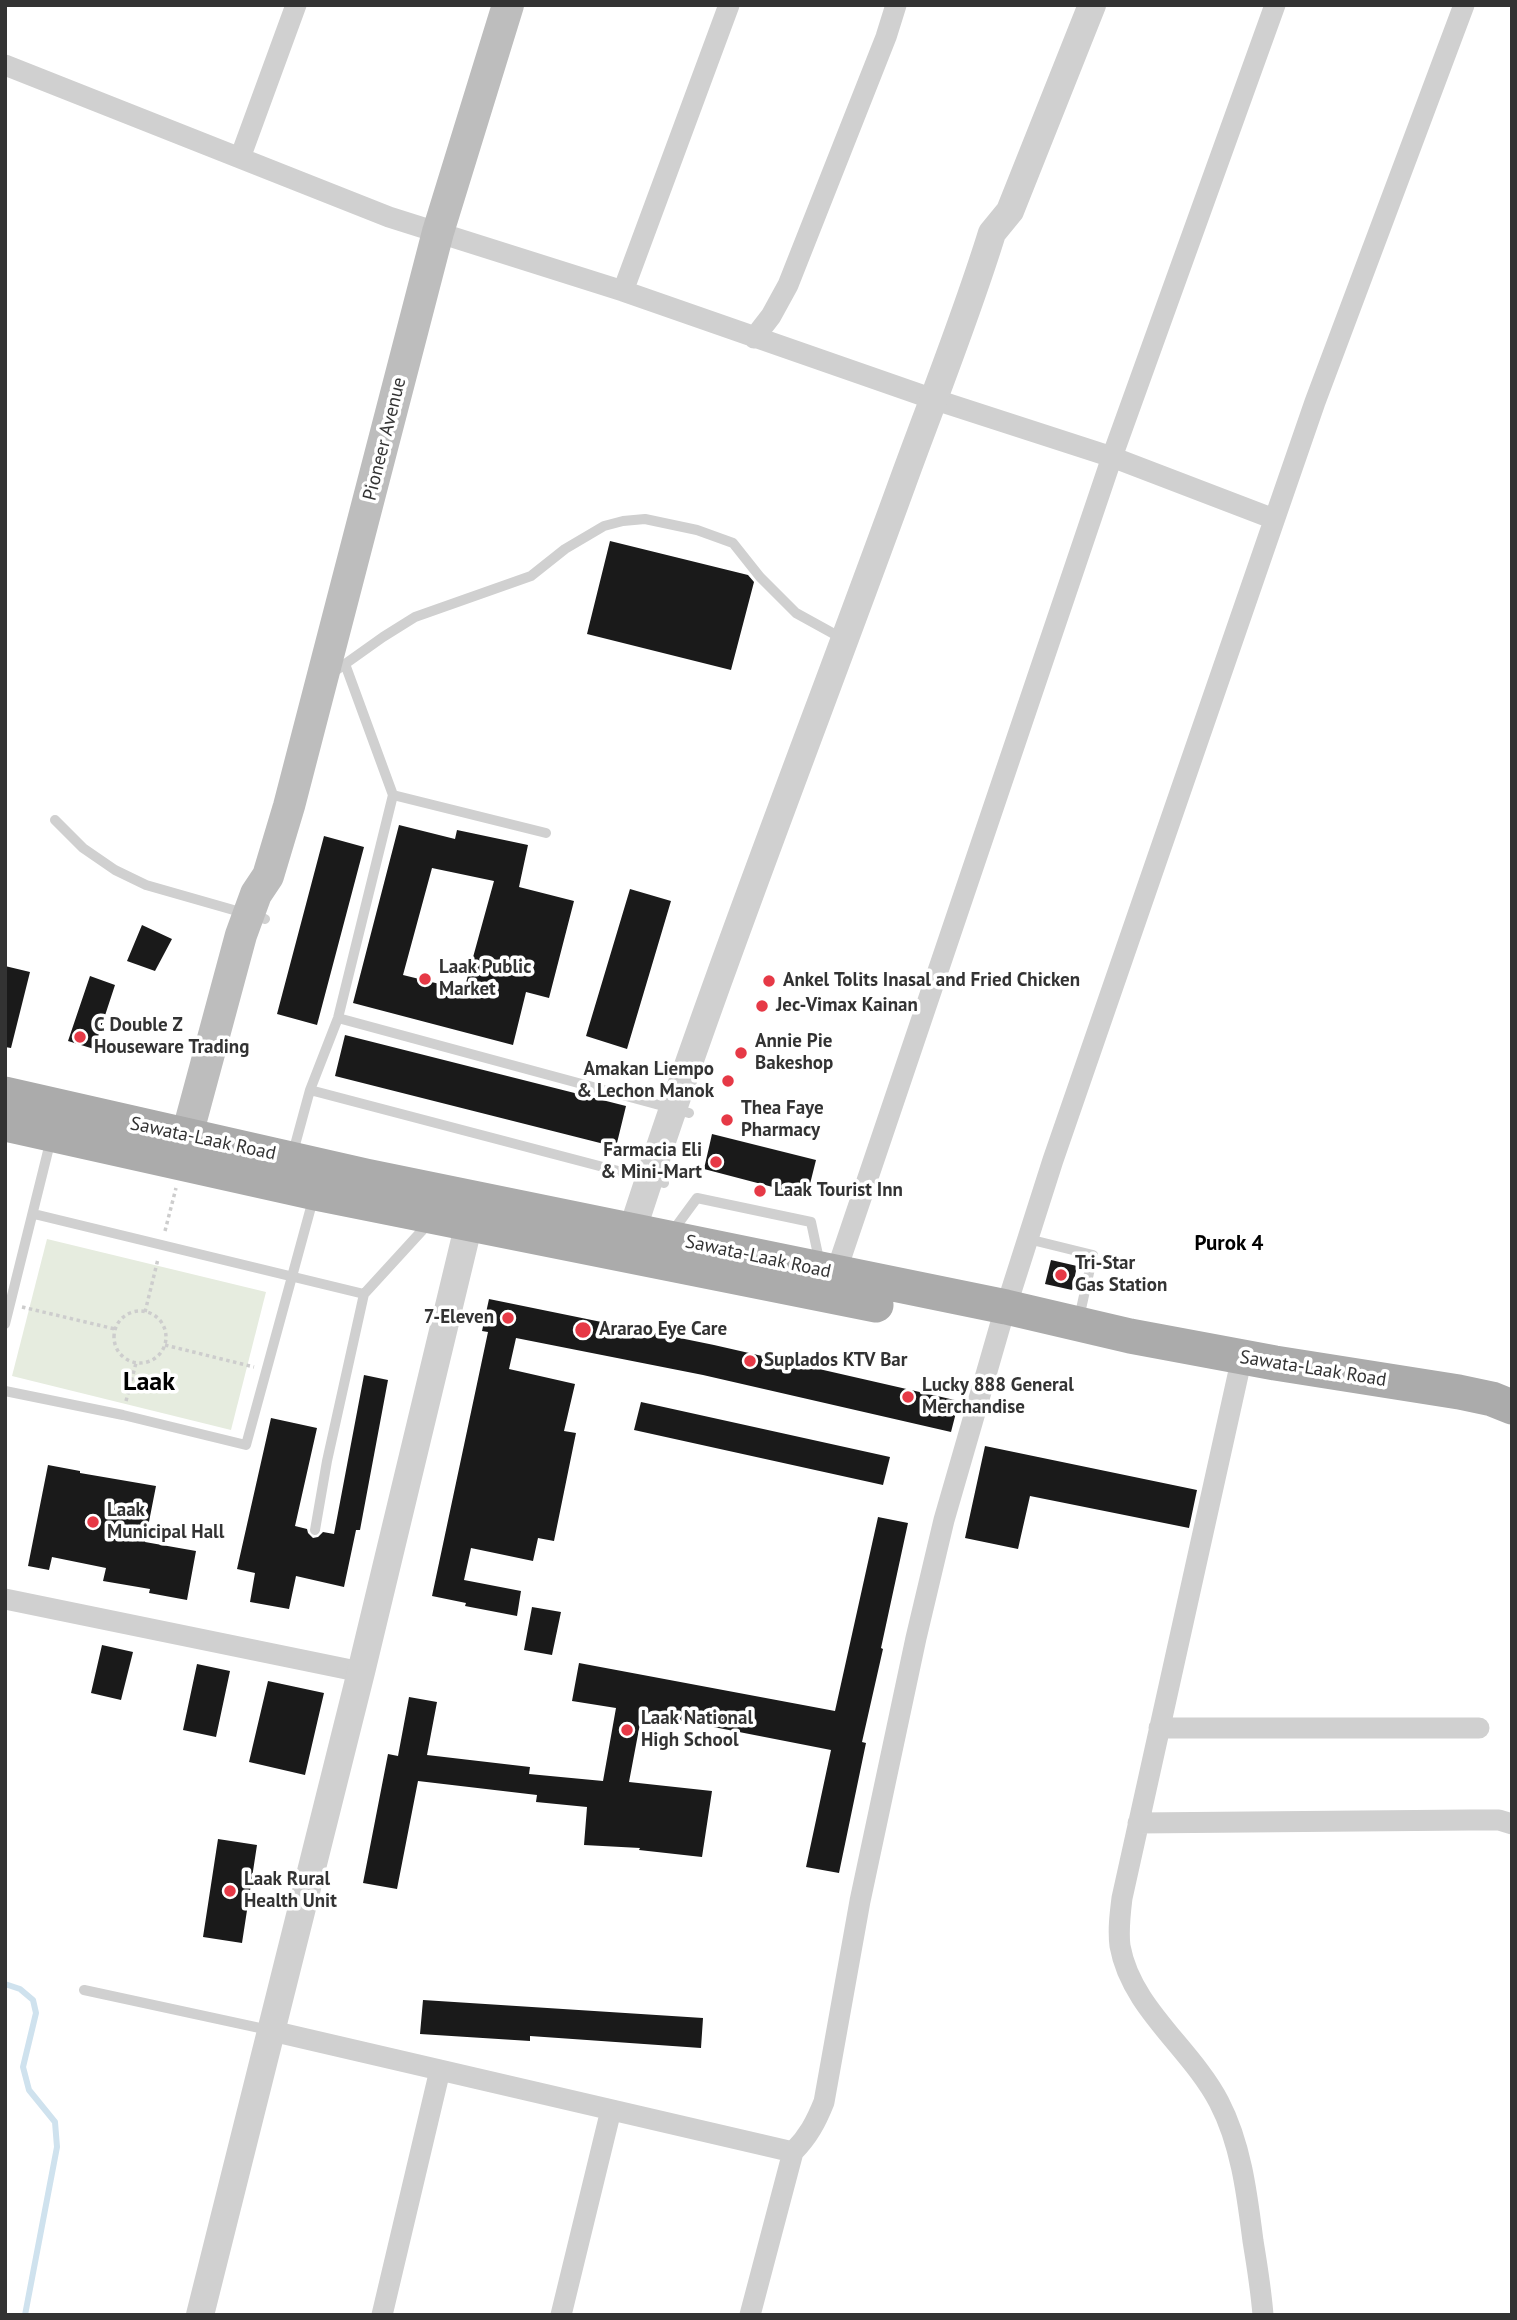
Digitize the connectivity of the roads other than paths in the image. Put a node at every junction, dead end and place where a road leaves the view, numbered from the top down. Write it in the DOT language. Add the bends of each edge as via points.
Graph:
graph roads {
  1 [pos="296,5"];
  2 [pos="508,5"];
  3 [pos="729,5"];
  4 [pos="897,5"];
  5 [pos="1093,5"];
  6 [pos="1275,5"];
  7 [pos="1464,5"];
  8 [pos="5,65"];
  9 [pos="240,158"];
  10 [pos="438,232"];
  11 [pos="622,291"];
  12 [pos="754,338"];
  13 [pos="942,402"];
  14 [pos="1112,457"];
  15 [pos="1274,519"];
  16 [pos="846,640"];
  17 [pos="334,672"];
  18 [pos="393,795"];
  19 [pos="55,820"];
  20 [pos="546,833"];
  21 [pos="257,916"];
  22 [pos="338,1018"];
  23 [pos="310,1090"];
  24 [pos="5,1094"];
  25 [pos="681,1111"];
  26 [pos="55,1121"];
  27 [pos="5,1125"];
  28 [pos="193,1152"];
  29 [pos="292,1158"];
  30 [pos="656,1181"];
  31 [pos="315,1193"];
  32 [pos="34,1214"];
  33 [pos="436,1216"];
  34 [pos="469,1223"];
  35 [pos="1028,1238"];
  36 [pos="642,1243"];
  37 [pos="292,1278"];
  38 [pos="828,1280"];
  39 [pos="364,1294"];
  40 [pos="1003,1316"];
  41 [pos="5,1324"];
  42 [pos="1077,1324"];
  43 [pos="1240,1368"];
  44 [pos="5,1391"];
  45 [pos="1512,1409"];
  46 [pos="315,1530"];
  47 [pos="5,1599"];
  48 [pos="361,1672"];
  49 [pos="1159,1728"];
  50 [pos="1479,1728"];
  51 [pos="1138,1823"];
  52 [pos="1512,1825"];
  53 [pos="84,1990"];
  54 [pos="272,2031"];
  55 [pos="440,2070"];
  56 [pos="611,2110"];
  57 [pos="793,2152"];
  58 [pos="200,2315"];
  59 [pos="382,2315"];
  60 [pos="561,2315"];
  61 [pos="750,2315"];
  62 [pos="1263,2315"];
  1 -- 9 [label="street"];
  2 -- 10 [label="main road, Pioneer Avenue"];
  3 -- 11 [label="street"];
  4 -- 12 [label="street" via="788,285"];
  5 -- 13 [label="street" via="1010,211 1011,238 1003,264"];
  6 -- 14 [label="street"];
  7 -- 15 [label="street"];
  8 -- 9 [label="street"];
  9 -- 10 [label="street"];
  10 -- 11 [label="street"];
  10 -- 17 [label="main road, Pioneer Avenue"];
  11 -- 12 [label="street"];
  12 -- 13 [label="street"];
  13 -- 14 [label="street"];
  13 -- 16 [label="street"];
  13 -- 25 [label="street" via="790,835"];
  14 -- 15 [label="street"];
  14 -- 38 [label="street"];
  15 -- 35 [label="street"];
  16 -- 17 [label="lane" via="796,613 733,543 645,519 604,526 531,576 415,617"];
  16 -- 25 [label="street"];
  17 -- 18 [label="lane"];
  17 -- 21 [label="main road, Pioneer Avenue" via="268,876 256,894"];
  18 -- 20 [label="lane"];
  18 -- 22 [label="lane"];
  19 -- 21 [label="lane" via="83,848 146,886"];
  21 -- 28 [label="main road, Pioneer Avenue"];
  22 -- 23 [label="lane"];
  22 -- 25 [label="lane"];
  23 -- 29 [label="lane"];
  23 -- 30 [label="lane"];
  24 -- 26 [label="main road, Sawata-Laak Road"];
  25 -- 30 [label="street"];
  26 -- 27 [label="main road, Sawata-Laak Road"];
  26 -- 28 [label="main road, Sawata-Laak Road"];
  26 -- 32 [label="lane"];
  28 -- 29 [label="main road, Sawata-Laak Road"];
  28 -- 31 [label="main road, Sawata-Laak Road"];
  29 -- 36 [label="main road, Sawata-Laak Road"];
  30 -- 36 [label="street"];
  31 -- 33 [label="main road, Sawata-Laak Road"];
  31 -- 37 [label="lane"];
  32 -- 37 [label="lane"];
  32 -- 41 [label="lane"];
  33 -- 34 [label="main road, Sawata-Laak Road"];
  33 -- 39 [label="lane"];
  34 -- 36 [label="main road, Sawata-Laak Road"];
  34 -- 48 [label="street"];
  35 -- 40 [label="street"];
  35 -- 42 [label="lane" via="1093,1255"];
  36 -- 38 [label="main road, Sawata-Laak Road"];
  36 -- 38 [label="lane" via="697,1198 811,1222"];
  37 -- 39 [label="lane"];
  37 -- 44 [label="lane" via="246,1445"];
  38 -- 40 [label="main road, Sawata-Laak Road"];
  39 -- 46 [label="lane"];
  40 -- 42 [label="main road, Sawata-Laak Road"];
  40 -- 43 [label="main road, Sawata-Laak Road" via="1144,1362"];
  40 -- 57 [label="street" via="944,1520 910,1664 824,2102 817,2122"];
  42 -- 43 [label="main road, Sawata-Laak Road"];
  43 -- 45 [label="main road, Sawata-Laak Road" via="1401,1407 1495,1414"];
  43 -- 49 [label="street"];
  47 -- 48 [label="street"];
  48 -- 54 [label="street"];
  49 -- 50 [label="street"];
  49 -- 51 [label="street"];
  51 -- 52 [label="street" via="1499,1820"];
  51 -- 62 [label="street" via="1119,1922 1125,1964 1147,2005 1220,2103 1247,2190"];
  53 -- 54 [label="lane"];
  54 -- 55 [label="street"];
  54 -- 58 [label="street"];
  55 -- 56 [label="street"];
  55 -- 59 [label="street"];
  56 -- 57 [label="street"];
  56 -- 60 [label="street"];
  57 -- 61 [label="street"];
}
